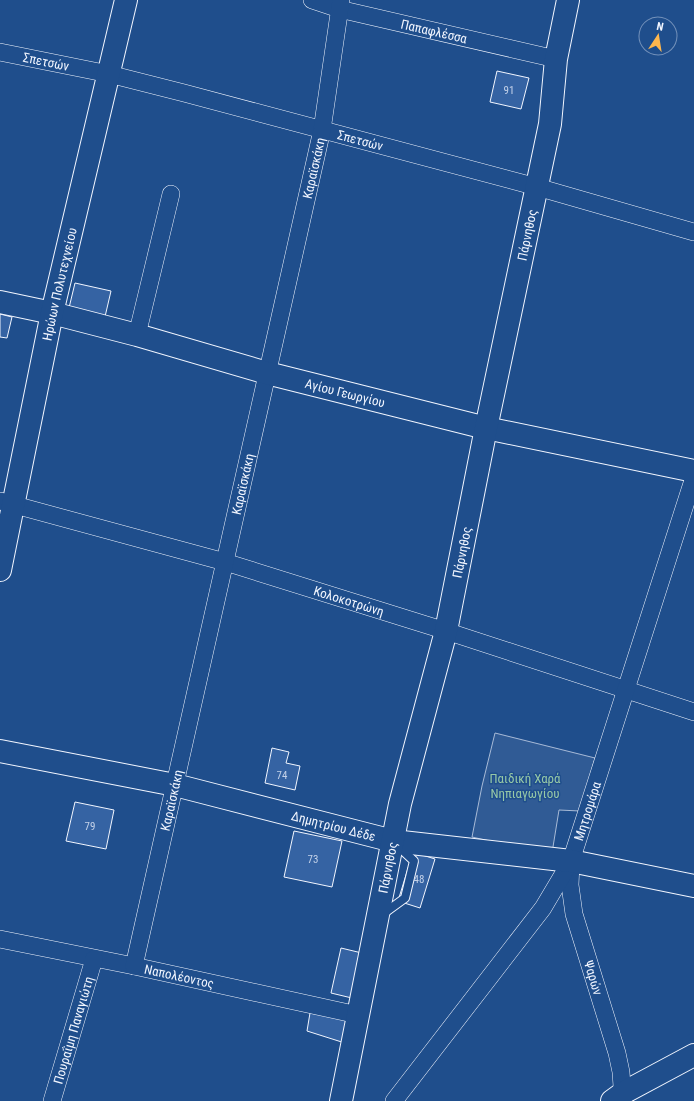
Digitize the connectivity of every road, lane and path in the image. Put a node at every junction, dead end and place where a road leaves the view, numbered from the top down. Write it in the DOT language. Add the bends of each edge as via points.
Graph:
graph roads {
  1 [pos="126,0"];
  2 [pos="312,0"];
  3 [pos="568,0"];
  4 [pos="340,4"];
  5 [pos="0,52"];
  6 [pos="556,58"];
  7 [pos="109,74"];
  8 [pos="322,130"];
  9 [pos="537,187"];
  10 [pos="171,194"];
  11 [pos="694,232"];
  12 [pos="0,302"];
  13 [pos="52,314"];
  14 [pos="137,335"];
  15 [pos="267,373"];
  16 [pos="486,428"];
  17 [pos="694,471"];
  18 [pos="694,477"];
  19 [pos="7,502"];
  20 [pos="225,562"];
  21 [pos="0,570"];
  22 [pos="446,631"];
  23 [pos="626,690"];
  24 [pos="694,712"];
  25 [pos="0,751"];
  26 [pos="175,785"];
  27 [pos="393,841"];
  28 [pos="571,861"];
  29 [pos="694,886"];
  30 [pos="0,939"];
  31 [pos="94,959"];
  32 [pos="134,966"];
  33 [pos="358,1016"];
  34 [pos="694,1055"];
  35 [pos="619,1098"];
  36 [pos="52,1101"];
  37 [pos="341,1101"];
  38 [pos="394,1101"];
  1 -- 7 [label="street, Ηρώων Πολυτεχνείου"];
  2 -- 4 [label="street, Παπαφλέσσα"];
  3 -- 6 [label="street, Πάρνηθος"];
  4 -- 6 [label="street, Παπαφλέσσα"];
  4 -- 8 [label="street, Καραϊσκάκη"];
  5 -- 7 [label="street, Σπετσών"];
  6 -- 9 [label="street, Πάρνηθος" via="550,124"];
  7 -- 8 [label="street, Σπετσών"];
  7 -- 13 [label="street, Ηρώων Πολυτεχνείου"];
  8 -- 9 [label="street, Σπετσών"];
  8 -- 15 [label="street, Καραϊσκάκη"];
  9 -- 11 [label="street, Σπετσών"];
  9 -- 16 [label="street, Πάρνηθος"];
  10 -- 14 [label="street"];
  12 -- 13 [label="street, Αγίου Γεωργίου"];
  13 -- 14 [label="street, Αγίου Γεωργίου"];
  13 -- 19 [label="street, Ηρώων Πολυτεχνείου"];
  14 -- 15 [label="street, Αγίου Γεωργίου"];
  15 -- 16 [label="street, Αγίου Γεωργίου"];
  15 -- 20 [label="street, Καραϊσκάκη"];
  16 -- 17 [label="street, Αγίου Γεωργίου"];
  16 -- 22 [label="street, Πάρνηθος"];
  18 -- 23 [label="street, Μητρομάρα"];
  19 -- 20 [label="street, Κολοκοτρώνη"];
  19 -- 21 [label="street, Ηρώων Πολυτεχνείου"];
  20 -- 22 [label="street, Κολοκοτρώνη"];
  20 -- 26 [label="street, Καραϊσκάκη"];
  22 -- 23 [label="street, Κολοκοτρώνη"];
  22 -- 27 [label="street, Πάρνηθος" via="400,804"];
  23 -- 24 [label="street, Κολοκοτρώνη"];
  23 -- 28 [label="street, Μητρομάρα"];
  25 -- 26 [label="street, Δημητρίου Δέδε"];
  26 -- 27 [label="street, Δημητρίου Δέδε"];
  26 -- 32 [label="street, Καραϊσκάκη"];
  27 -- 28 [label="street, Δημητρίου Δέδε"];
  27 -- 33 [label="street, Πάρνηθος"];
  28 -- 29 [label="street, Δημητρίου Δέδε"];
  28 -- 35 [label="street, Ψαρών" via="570,885 574,914 617,1053 621,1072"];
  28 -- 38 [label="street, Μητρομάρα" via="544,908"];
  30 -- 31 [label="street, Ναπολέοντος"];
  31 -- 32 [label="street, Ναπολέοντος"];
  31 -- 36 [label="street, Πουραΐμη Παναγιώτη"];
  32 -- 33 [label="street, Ναπολέοντος"];
  33 -- 37 [label="street, Πάρνηθος"];
  34 -- 35 [label="street"];
}
